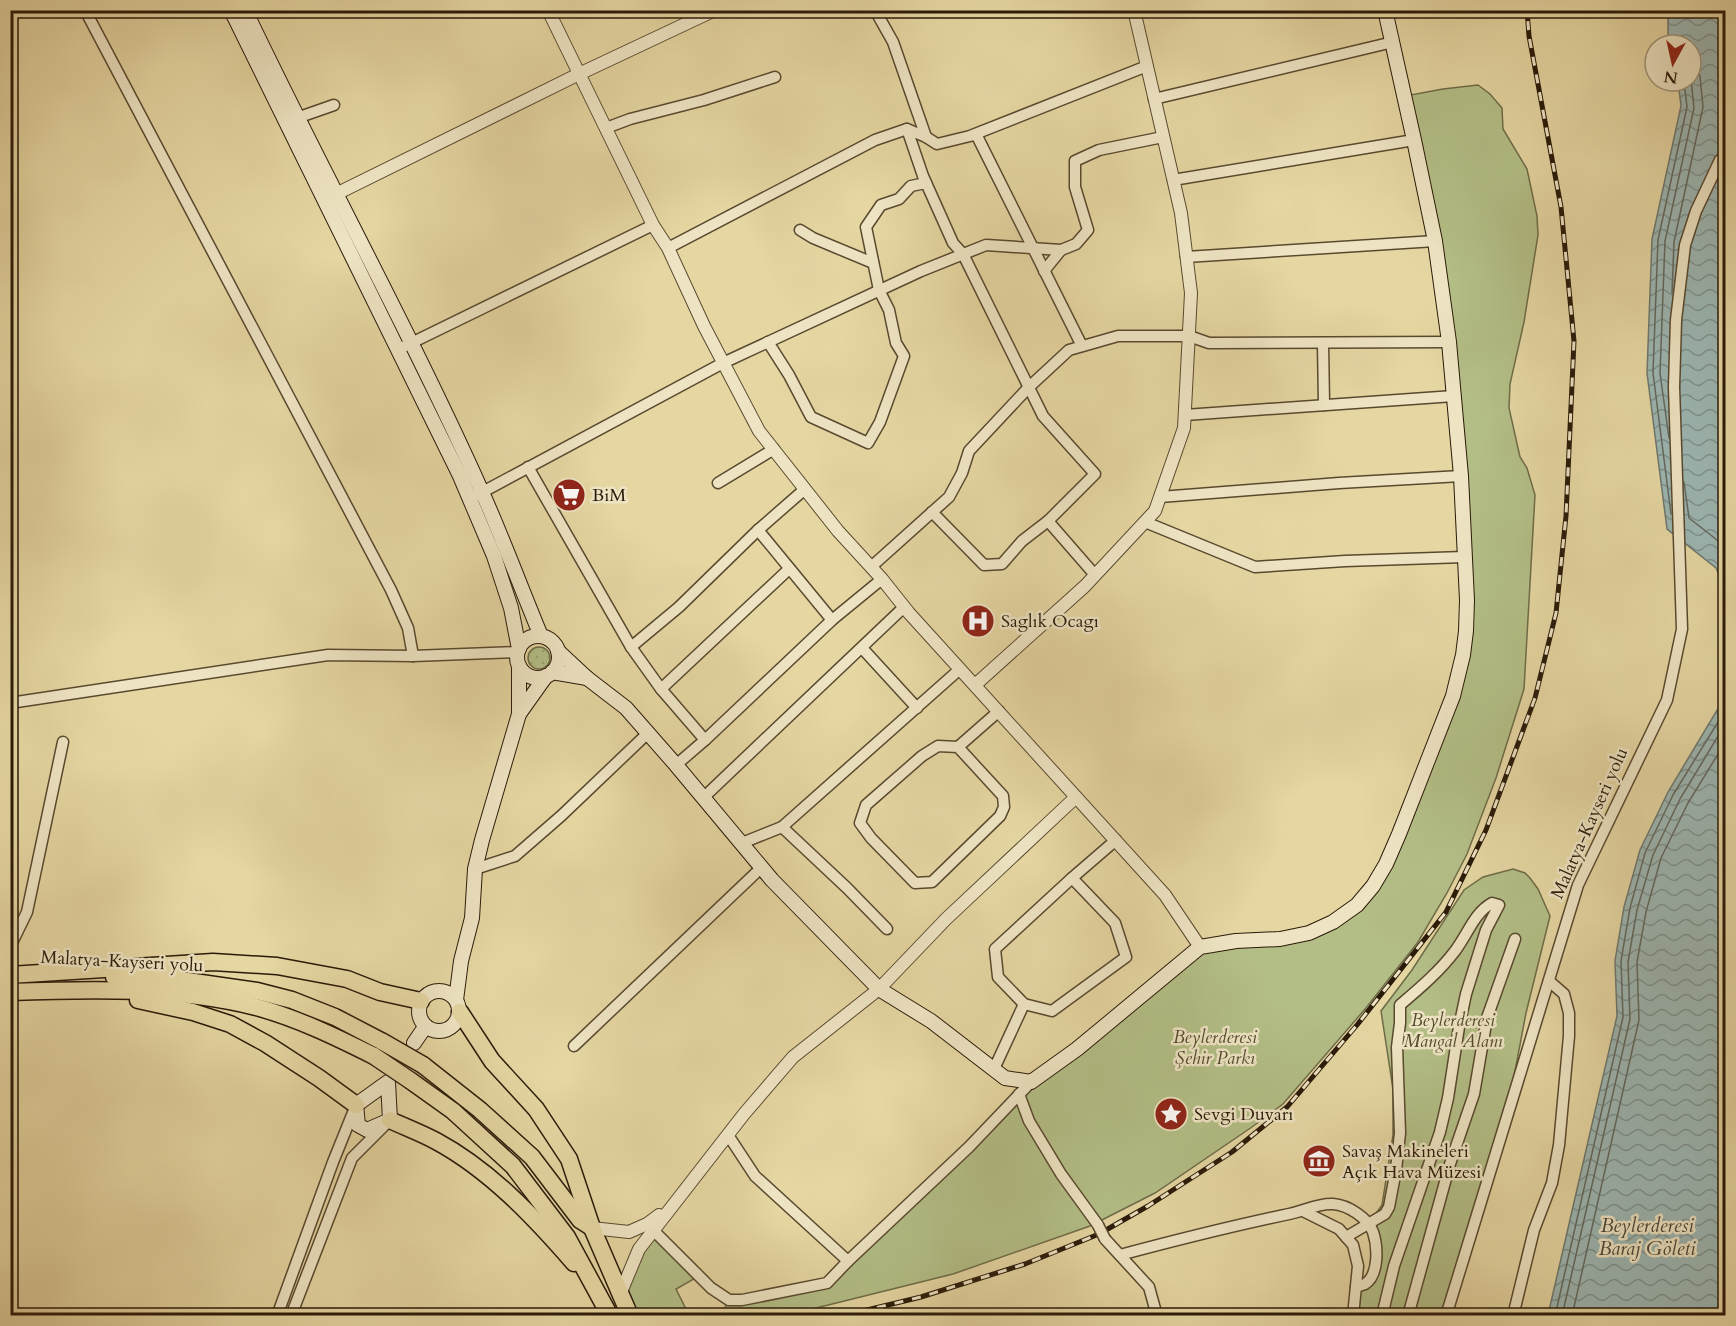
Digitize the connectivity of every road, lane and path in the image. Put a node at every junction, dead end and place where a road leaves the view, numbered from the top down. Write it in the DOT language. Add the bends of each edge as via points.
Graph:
graph roads {
  1 [pos="85,10"];
  2 [pos="231,10"];
  3 [pos="245,10"];
  4 [pos="548,10"];
  5 [pos="715,10"];
  6 [pos="874,10"];
  7 [pos="1134,10"];
  8 [pos="1385,10"];
  9 [pos="1393,42"];
  10 [pos="1147,66"];
  11 [pos="579,74"];
  12 [pos="775,77"];
  13 [pos="1154,99"];
  14 [pos="334,105"];
  15 [pos="291,120"];
  16 [pos="606,128"];
  17 [pos="907,129"];
  18 [pos="976,134"];
  19 [pos="926,137"];
  20 [pos="1163,137"];
  21 [pos="1414,140"];
  22 [pos="1725,155"];
  23 [pos="1173,180"];
  24 [pos="926,183"];
  25 [pos="330,197"];
  26 [pos="653,225"];
  27 [pos="800,230"];
  28 [pos="1435,241"];
  29 [pos="669,248"];
  30 [pos="1033,249"];
  31 [pos="1061,250"];
  32 [pos="963,254"];
  33 [pos="1186,257"];
  34 [pos="873,263"];
  35 [pos="1044,271"];
  36 [pos="879,290"];
  37 [pos="1189,336"];
  38 [pos="768,342"];
  39 [pos="1449,342"];
  40 [pos="1323,343"];
  41 [pos="405,346"];
  42 [pos="1082,346"];
  43 [pos="723,363"];
  44 [pos="1028,388"];
  45 [pos="1454,396"];
  46 [pos="1324,405"];
  47 [pos="1185,414"];
  48 [pos="774,449"];
  49 [pos="528,467"];
  50 [pos="1461,476"];
  51 [pos="717,483"];
  52 [pos="805,489"];
  53 [pos="476,496"];
  54 [pos="1160,497"];
  55 [pos="932,512"];
  56 [pos="1048,521"];
  57 [pos="1145,522"];
  58 [pos="758,530"];
  59 [pos="1464,557"];
  60 [pos="871,567"];
  61 [pos="789,569"];
  62 [pos="1095,575"];
  63 [pos="882,579"];
  64 [pos="904,607"];
  65 [pos="832,620"];
  66 [pos="541,636"];
  67 [pos="631,647"];
  68 [pos="862,648"];
  69 [pos="558,651"];
  70 [pos="519,655"];
  71 [pos="413,656"];
  72 [pos="960,669"];
  73 [pos="549,674"];
  74 [pos="587,678"];
  75 [pos="975,685"];
  76 [pos="661,689"];
  77 [pos="10,703"];
  78 [pos="917,708"];
  79 [pos="999,711"];
  80 [pos="519,714"];
  81 [pos="648,734"];
  82 [pos="705,740"];
  83 [pos="63,742"];
  84 [pos="958,747"];
  85 [pos="676,765"];
  86 [pos="704,797"];
  87 [pos="1076,797"];
  88 [pos="782,827"];
  89 [pos="1116,840"];
  90 [pos="742,843"];
  91 [pos="762,867"];
  92 [pos="475,869"];
  93 [pos="1072,878"];
  94 [pos="887,929"];
  95 [pos="1515,939"];
  96 [pos="10,947"];
  97 [pos="1200,947"];
  98 [pos="461,961"];
  99 [pos="10,975"];
  100 [pos="1549,981"];
  101 [pos="87,989"];
  102 [pos="879,989"];
  103 [pos="439,990"];
  104 [pos="10,992"];
  105 [pos="421,1001"];
  106 [pos="1024,1004"];
  107 [pos="458,1006"];
  108 [pos="425,1027"];
  109 [pos="414,1043"];
  110 [pos="574,1046"];
  111 [pos="379,1049"];
  112 [pos="994,1069"];
  113 [pos="1031,1082"];
  114 [pos="1019,1094"];
  115 [pos="356,1105"];
  116 [pos="390,1120"];
  117 [pos="728,1135"];
  118 [pos="1303,1211"];
  119 [pos="1368,1225"];
  120 [pos="650,1227"];
  121 [pos="592,1228"];
  122 [pos="1346,1237"];
  123 [pos="1120,1255"];
  124 [pos="848,1261"];
  125 [pos="1356,1287"];
  126 [pos="598,1292"];
  127 [pos="621,1292"];
  128 [pos="277,1316"];
  129 [pos="291,1316"];
  130 [pos="610,1316"];
  131 [pos="630,1316"];
  132 [pos="1157,1316"];
  133 [pos="1353,1316"];
  134 [pos="1382,1316"];
  135 [pos="1408,1316"];
  136 [pos="1446,1316"];
  137 [pos="1513,1316"];
  1 -- 71 [label="street" via="391,590 408,628"];
  2 -- 15 [label="main road"];
  3 -- 15 [label="main road"];
  4 -- 11 [label="street"];
  5 -- 11 [label="street"];
  6 -- 19 [label="street" via="893,42"];
  7 -- 10 [label="street"];
  8 -- 9 [label="main road"];
  9 -- 13 [label="street"];
  9 -- 21 [label="main road"];
  10 -- 13 [label="street"];
  10 -- 18 [label="street"];
  11 -- 16 [label="street"];
  11 -- 25 [label="street"];
  12 -- 16 [label="street"];
  13 -- 20 [label="street"];
  14 -- 15 [label="street"];
  15 -- 25 [label="main road"];
  16 -- 26 [label="street"];
  17 -- 19 [label="street"];
  17 -- 24 [label="street"];
  17 -- 29 [label="street" via="875,140"];
  18 -- 19 [label="street" via="937,144"];
  18 -- 30 [label="street"];
  20 -- 23 [label="street"];
  20 -- 31 [label="street" via="1099,150 1074,161 1075,187 1088,231 1076,244"];
  21 -- 23 [label="street"];
  21 -- 28 [label="main road"];
  22 -- 100 [label="street, Malatya-Kayseri yolu" via="1696,211 1685,244 1677,309 1674,387 1682,629 1667,700 1578,885"];
  23 -- 33 [label="street"];
  24 -- 32 [label="street" via="953,243"];
  24 -- 34 [label="street" via="911,186 899,199 881,205 866,227"];
  25 -- 41 [label="main road"];
  26 -- 29 [label="street"];
  26 -- 41 [label="street"];
  27 -- 34 [label="street"];
  28 -- 33 [label="street"];
  28 -- 39 [label="main road"];
  29 -- 43 [label="street"];
  30 -- 31 [label="street"];
  30 -- 32 [label="street" via="986,245"];
  30 -- 35 [label="street"];
  31 -- 35 [label="street"];
  32 -- 36 [label="street"];
  32 -- 44 [label="street"];
  33 -- 37 [label="street" via="1191,293"];
  34 -- 36 [label="street"];
  35 -- 42 [label="street"];
  36 -- 38 [label="street"];
  36 -- 38 [label="street" via="904,356 880,422 868,443 811,417"];
  37 -- 40 [label="street" via="1209,343"];
  37 -- 42 [label="street" via="1118,336"];
  37 -- 47 [label="street"];
  38 -- 43 [label="street"];
  39 -- 40 [label="street"];
  39 -- 45 [label="main road"];
  40 -- 46 [label="street"];
  41 -- 53 [label="main road" via="456,466"];
  42 -- 44 [label="street" via="1069,350"];
  43 -- 48 [label="street" via="759,431"];
  43 -- 49 [label="street"];
  44 -- 55 [label="street" via="969,451 949,497"];
  44 -- 56 [label="street" via="1042,417 1095,474"];
  45 -- 46 [label="street"];
  45 -- 50 [label="main road"];
  46 -- 47 [label="street"];
  47 -- 54 [label="street" via="1184,428"];
  48 -- 51 [label="street"];
  48 -- 52 [label="street"];
  49 -- 53 [label="street"];
  49 -- 67 [label="street"];
  50 -- 54 [label="street"];
  50 -- 59 [label="main road"];
  52 -- 58 [label="street"];
  52 -- 60 [label="street"];
  53 -- 66 [label="main road"];
  53 -- 70 [label="main road" via="511,608"];
  54 -- 57 [label="street"];
  55 -- 56 [label="street" via="984,566 1002,564 1022,541"];
  55 -- 60 [label="street"];
  56 -- 62 [label="street"];
  57 -- 59 [label="street" via="1255,567"];
  57 -- 62 [label="street"];
  58 -- 61 [label="street"];
  58 -- 67 [label="street" via="679,607"];
  59 -- 97 [label="main road" via="1466,631 1453,696 1400,834 1373,886 1357,905 1309,933"];
  60 -- 63 [label="street"];
  61 -- 65 [label="street"];
  61 -- 76 [label="street"];
  62 -- 75 [label="street"];
  63 -- 64 [label="street"];
  63 -- 65 [label="street"];
  64 -- 68 [label="street"];
  64 -- 72 [label="street"];
  65 -- 82 [label="street"];
  66 -- 69 [label="main road" via="554,642"];
  66 -- 70 [label="main road" via="527,639"];
  67 -- 76 [label="street"];
  68 -- 78 [label="street"];
  68 -- 86 [label="street"];
  69 -- 73 [label="main road" via="559,662"];
  69 -- 74 [label="main road"];
  70 -- 71 [label="street"];
  70 -- 73 [label="main road" via="522,670 532,676"];
  70 -- 80 [label="main road"];
  71 -- 77 [label="street" via="328,655"];
  72 -- 75 [label="street"];
  72 -- 78 [label="street"];
  73 -- 74 [label="main road"];
  73 -- 80 [label="main road"];
  74 -- 81 [label="main road" via="626,708"];
  75 -- 79 [label="street"];
  76 -- 82 [label="street"];
  78 -- 88 [label="street"];
  79 -- 84 [label="street"];
  79 -- 87 [label="street"];
  80 -- 92 [label="main road"];
  81 -- 85 [label="main road"];
  81 -- 92 [label="street" via="515,856"];
  82 -- 85 [label="street"];
  83 -- 96 [label="street" via="27,912"];
  84 -- 84 [label="street" via="1002,796 1004,807 1000,816 932,882 915,883 860,823 866,805 922,756 938,746"];
  85 -- 86 [label="main road"];
  86 -- 90 [label="main road"];
  87 -- 89 [label="street"];
  87 -- 102 [label="street" via="946,919"];
  88 -- 90 [label="street"];
  88 -- 94 [label="street"];
  89 -- 93 [label="street"];
  89 -- 97 [label="street" via="1165,895"];
  90 -- 91 [label="main road"];
  91 -- 102 [label="main road"];
  91 -- 110 [label="street"];
  92 -- 98 [label="main road" via="472,918"];
  93 -- 106 [label="street" via="995,949 998,977"];
  93 -- 106 [label="street" via="1115,923 1126,957 1053,1011"];
  95 -- 135 [label="street" via="1487,1018 1474,1094 1450,1164"];
  97 -- 113 [label="main road"];
  98 -- 103 [label="main road"];
  98 -- 107 [label="main road"];
  99 -- 105 [label="highway" via="213,962 267,965 347,979 380,992"];
  99 -- 111 [label="highway, Malatya-Kayseri yolu" via="173,979 257,991 335,1017"];
  100 -- 136 [label="street, Malatya-Kayseri yolu"];
  100 -- 137 [label="street" via="1564,994 1569,1013 1559,1144 1552,1183 1534,1230"];
  101 -- 104 [label="highway"];
  101 -- 111 [label="highway" via="186,995 256,1007"];
  101 -- 115 [label="highway" via="230,1024"];
  102 -- 112 [label="main road" via="931,1021"];
  102 -- 117 [label="street" via="793,1057"];
  103 -- 105 [label="main road"];
  103 -- 107 [label="main road"];
  105 -- 108 [label="main road" via="418,1014"];
  106 -- 112 [label="street"];
  107 -- 108 [label="main road" via="455,1024 445,1031"];
  107 -- 121 [label="highway" via="492,1060 536,1109 569,1158"];
  108 -- 109 [label="main road"];
  111 -- 121 [label="highway, Malatya-Kayseri yolu, bridge" via="423,1065 480,1110 532,1157 580,1220"];
  111 -- 126 [label="highway, bridge" via="411,1081 453,1111 513,1166 567,1237"];
  112 -- 113 [label="main road" via="1005,1078"];
  113 -- 114 [label="street"];
  114 -- 123 [label="street, bridge" via="1029,1120 1061,1174"];
  114 -- 124 [label="street"];
  115 -- 116 [label="main road" via="358,1125 367,1130"];
  115 -- 116 [label="main road" via="388,1082"];
  115 -- 128 [label="street"];
  116 -- 126 [label="highway" via="437,1142 485,1174 539,1223"];
  116 -- 129 [label="street" via="352,1158"];
  117 -- 120 [label="street"];
  117 -- 124 [label="street" via="755,1176"];
  118 -- 119 [label="street" via="1334,1204 1350,1209"];
  118 -- 122 [label="street" via="1339,1229"];
  118 -- 123 [label="street"];
  119 -- 122 [label="street"];
  119 -- 125 [label="street" via="1376,1255 1373,1274"];
  119 -- 134 [label="street" via="1389,1207 1396,1170 1400,1133 1400,1005 1431,980 1463,940 1481,909 1492,903 1499,905 1486,930 1466,994 1440,1132 1394,1266"];
  120 -- 121 [label="street" via="629,1232"];
  120 -- 124 [label="street" via="711,1288 729,1300 827,1283"];
  120 -- 127 [label="street"];
  121 -- 127 [label="highway, Malatya-Kayseri yolu"];
  122 -- 125 [label="street" via="1353,1245 1358,1266"];
  123 -- 132 [label="street" via="1149,1287"];
  125 -- 133 [label="street"];
  126 -- 130 [label="highway"];
  127 -- 131 [label="highway, Malatya-Kayseri yolu"];
}
